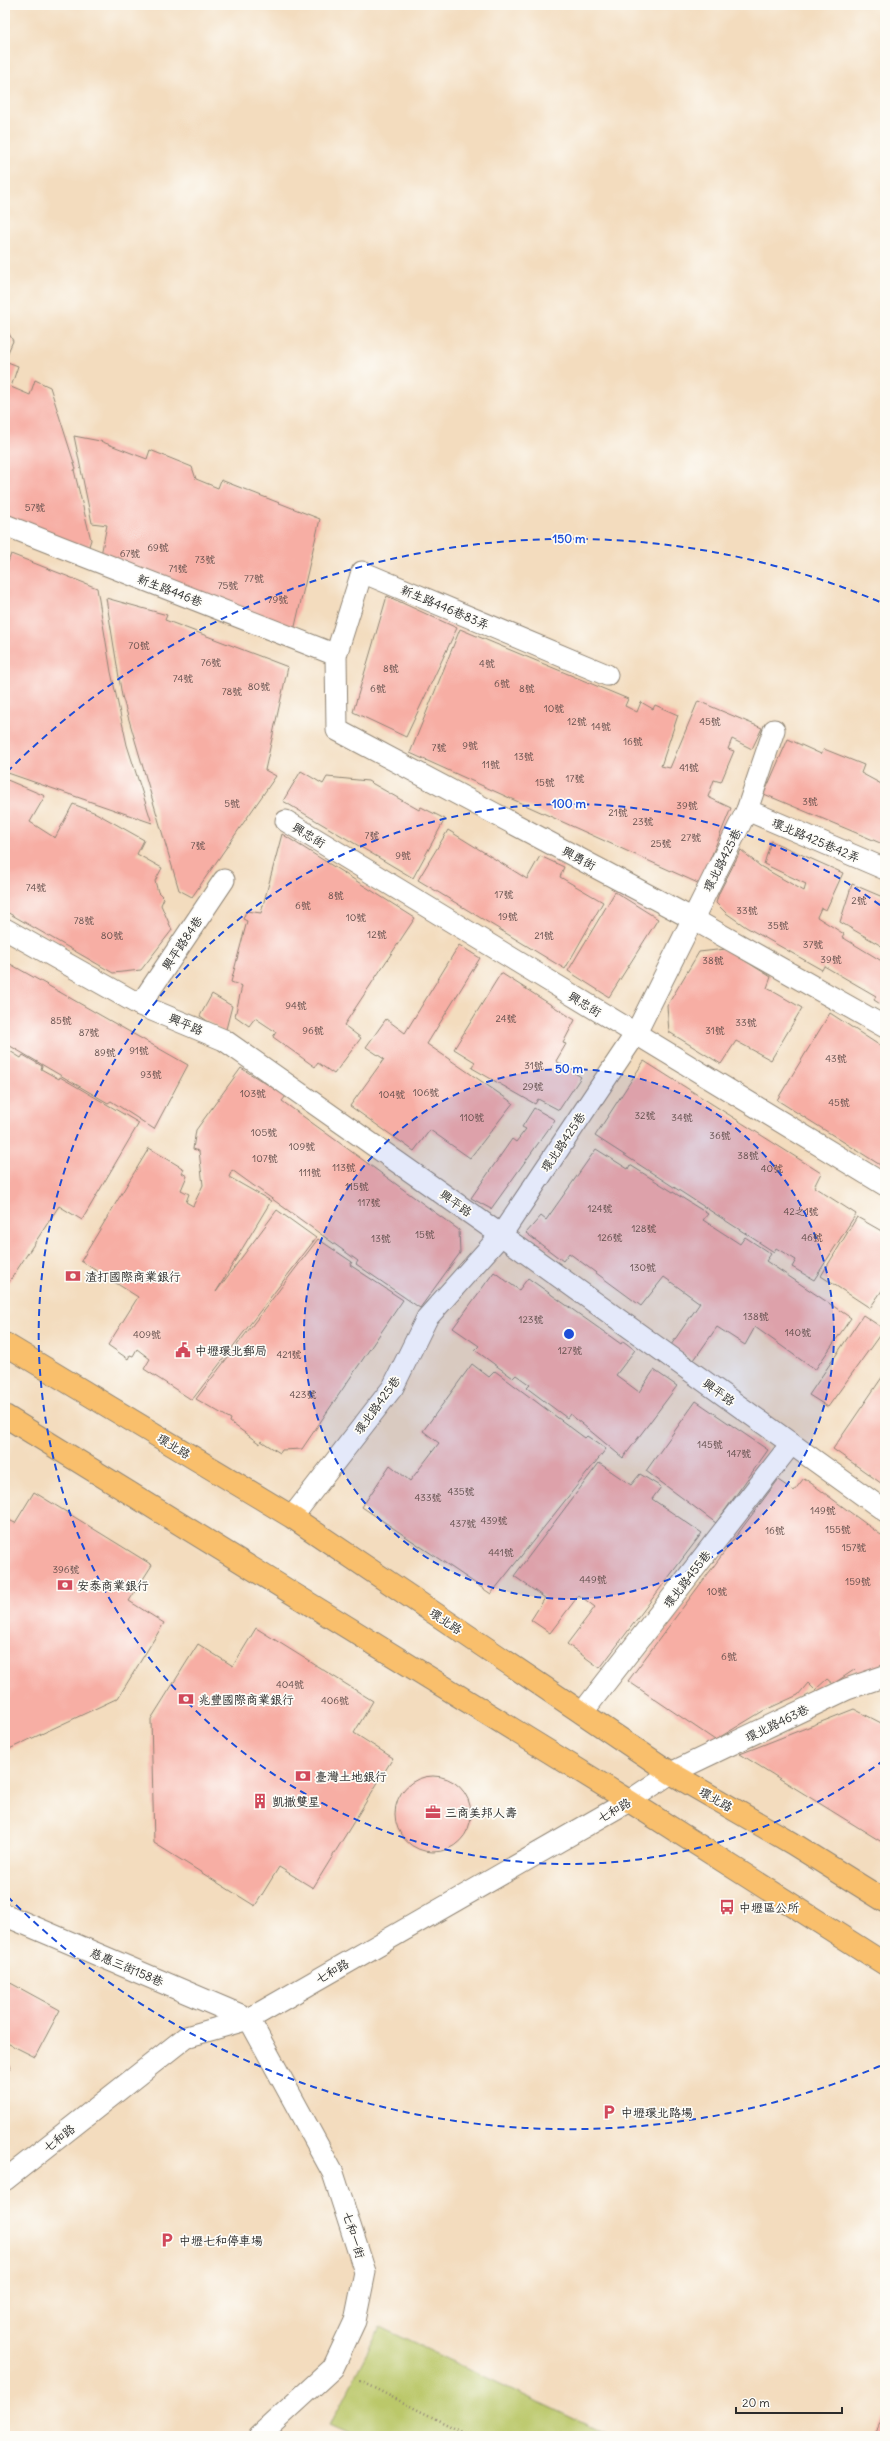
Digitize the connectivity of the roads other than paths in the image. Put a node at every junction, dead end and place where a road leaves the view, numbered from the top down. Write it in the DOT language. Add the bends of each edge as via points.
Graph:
graph roads {
  1 [pos="5,525"];
  2 [pos="336,654"];
  3 [pos="607,675"];
  4 [pos="774,730"];
  5 [pos="747,810"];
  6 [pos="286,821"];
  7 [pos="885,869"];
  8 [pos="224,880"];
  9 [pos="693,919"];
  10 [pos="5,930"];
  11 [pos="140,1005"];
  12 [pos="885,1027"];
  13 [pos="635,1035"];
  14 [pos="885,1185"];
  15 [pos="501,1235"];
  16 [pos="5,1344"];
  17 [pos="5,1416"];
  18 [pos="791,1444"];
  19 [pos="885,1511"];
  20 [pos="292,1517"];
  21 [pos="885,1676"];
  22 [pos="582,1713"];
  23 [pos="671,1773"];
  24 [pos="629,1801"];
  25 [pos="885,1901"];
  26 [pos="5,1915"];
  27 [pos="885,1964"];
  28 [pos="249,2019"];
  29 [pos="5,2180"];
  30 [pos="259,2436"];
  1 -- 2 [label="lane, 新生路446巷"];
  2 -- 3 [label="lane, 新生路446巷83弄" via="362,572"];
  2 -- 9 [label="lane, 興勇街" via="337,730"];
  4 -- 5 [label="lane, 環北路425巷"];
  5 -- 7 [label="lane, 環北路425巷42弄"];
  5 -- 9 [label="lane, 環北路425巷"];
  6 -- 13 [label="lane, 興忠街"];
  8 -- 11 [label="lane, 興平路84巷"];
  9 -- 12 [label="lane, 興勇街"];
  9 -- 13 [label="lane, 環北路425巷"];
  10 -- 11 [label="lane, 興平路"];
  11 -- 15 [label="lane, 興平路" via="224,1040"];
  13 -- 14 [label="lane, 興忠街"];
  13 -- 15 [label="lane, 環北路425巷"];
  15 -- 18 [label="lane, 興平路"];
  15 -- 20 [label="lane, 環北路425巷" via="427,1318 393,1387"];
  16 -- 20 [label="main road, 環北路"];
  17 -- 24 [label="main road"];
  18 -- 19 [label="lane, 興平路"];
  18 -- 22 [label="lane, 環北路455巷"];
  20 -- 22 [label="main road, 環北路"];
  21 -- 23 [label="lane, 環北路463巷" via="847,1689"];
  22 -- 23 [label="main road, 環北路"];
  23 -- 24 [label="lane, 七和路"];
  23 -- 25 [label="main road, 環北路" via="792,1843"];
  24 -- 27 [label="main road"];
  24 -- 28 [label="lane, 七和路"];
  26 -- 28 [label="street, 慈惠三街158巷"];
  28 -- 29 [label="lane, 七和路" via="186,2037"];
  28 -- 30 [label="lane, 七和一街" via="333,2173 365,2272 355,2321 333,2368"];
}
